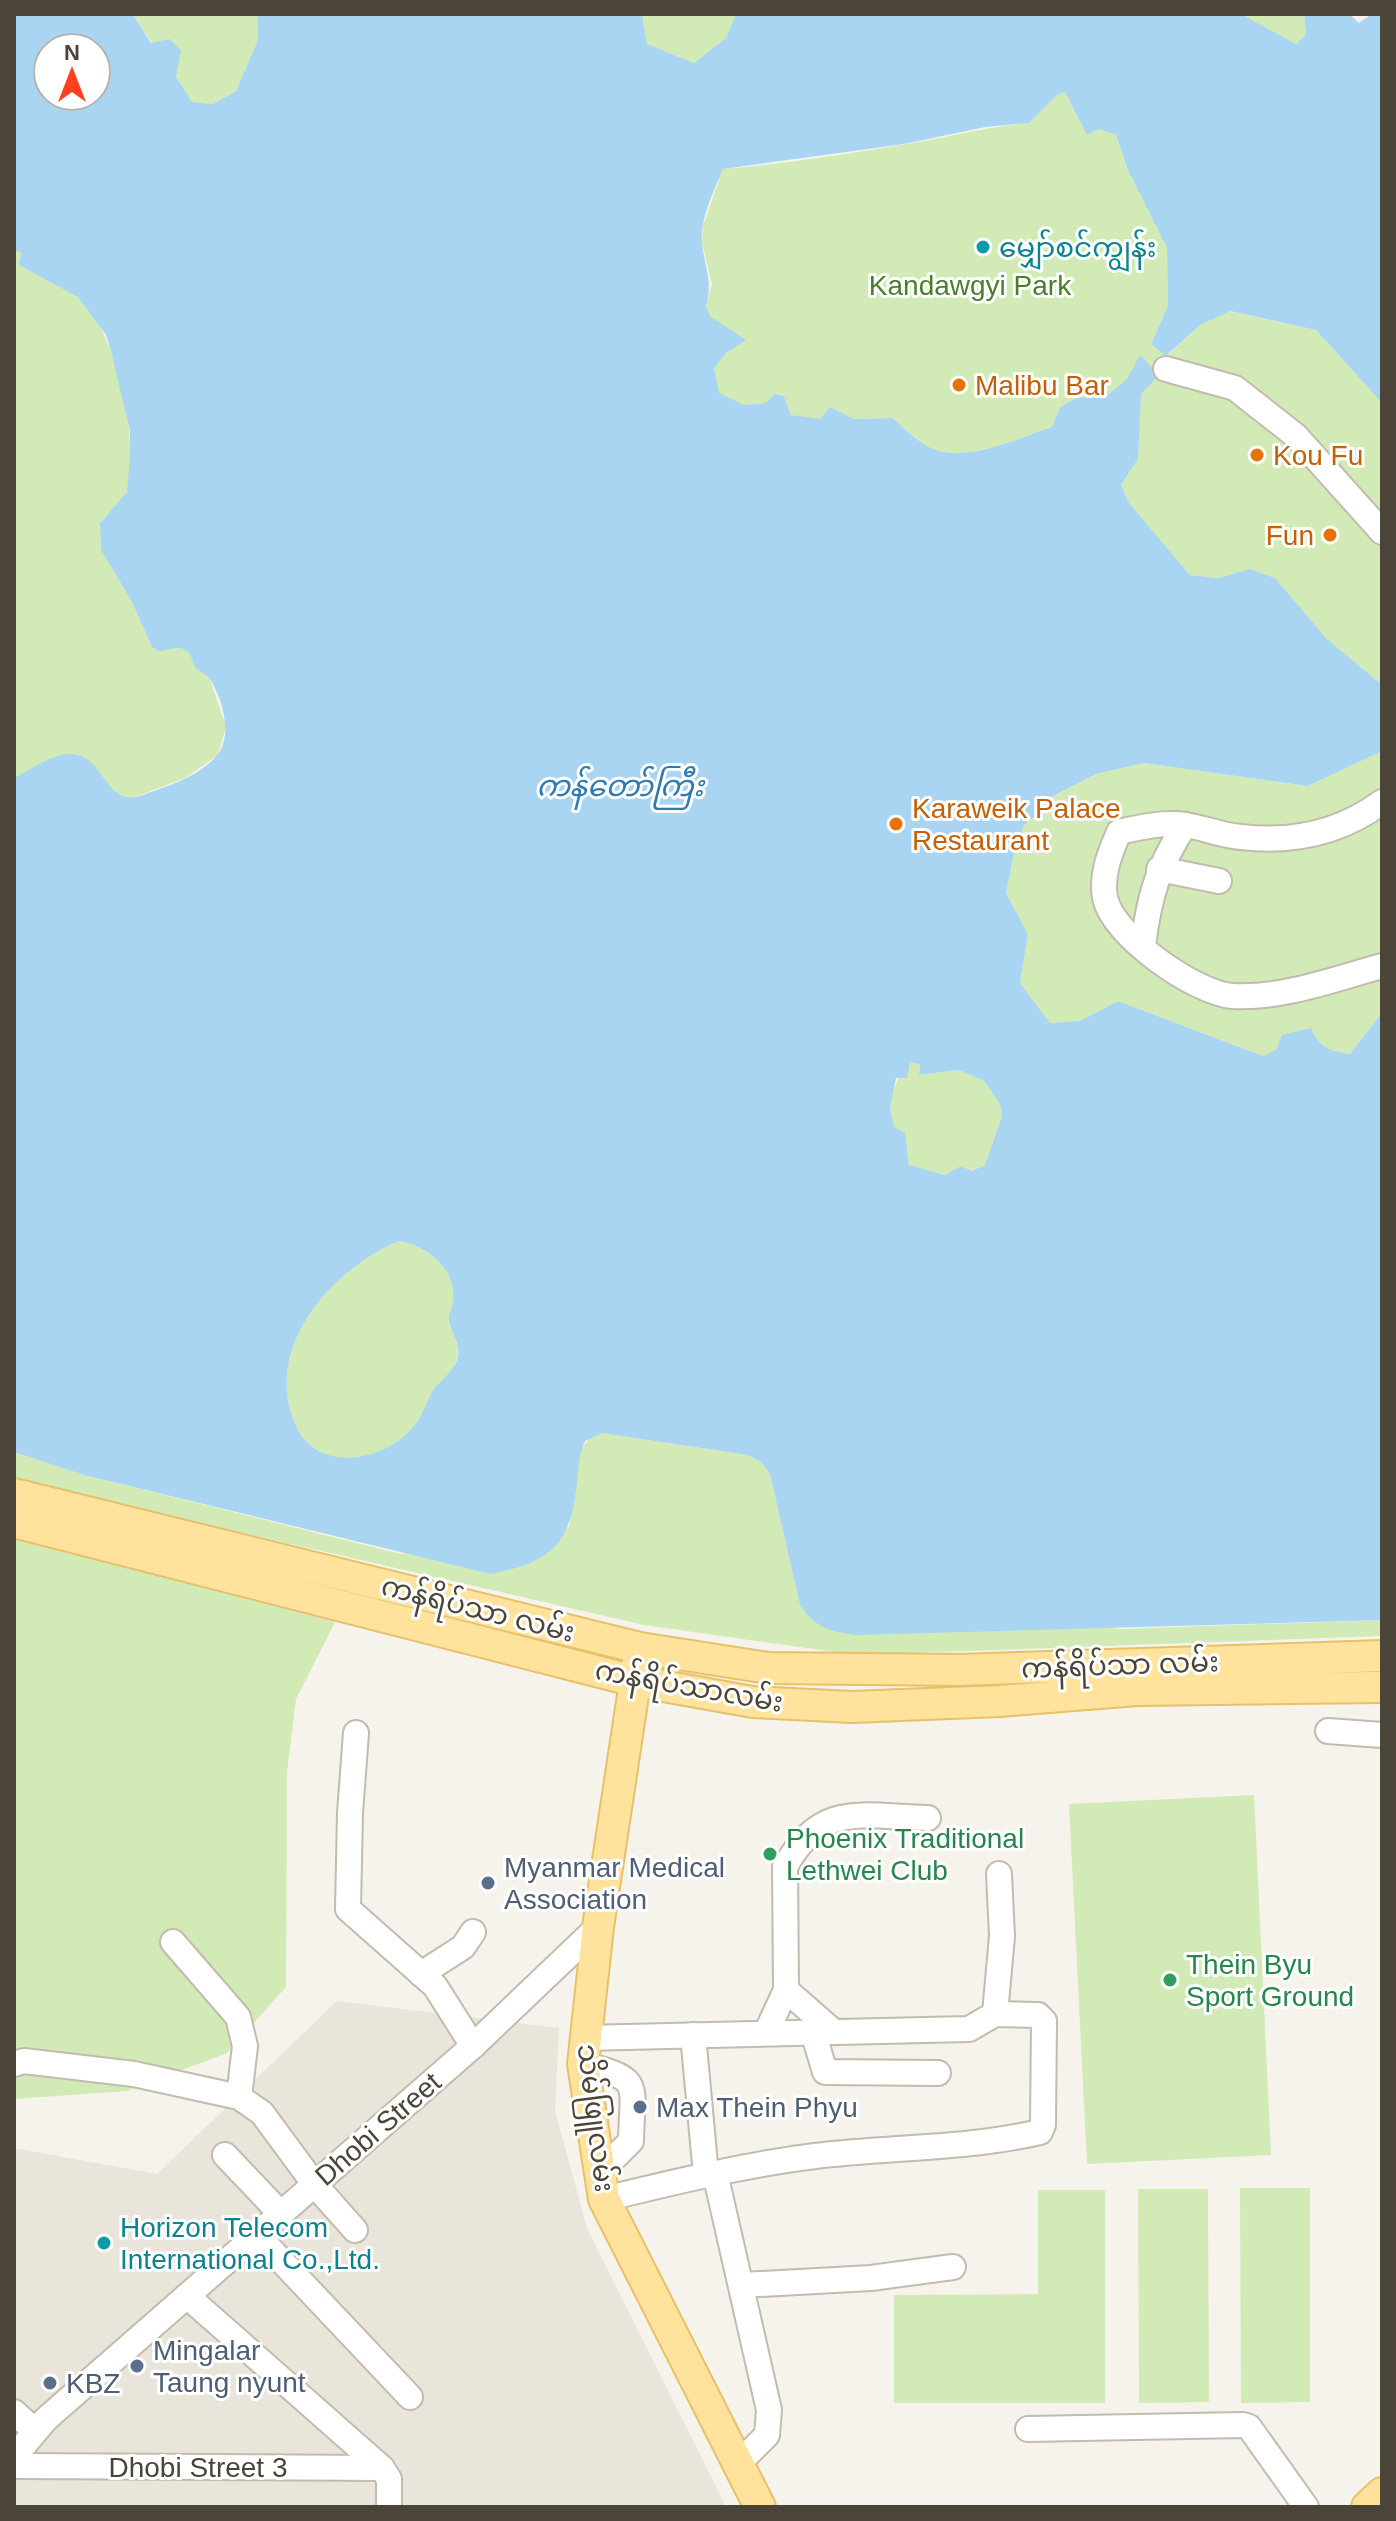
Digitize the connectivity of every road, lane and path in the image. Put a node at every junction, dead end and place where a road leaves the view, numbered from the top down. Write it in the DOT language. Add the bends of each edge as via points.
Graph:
graph roads {
  1 [pos="1166,369"];
  2 [pos="1382,532"];
  3 [pos="1382,802"];
  4 [pos="1185,825"];
  5 [pos="1159,869"];
  6 [pos="1219,881"];
  7 [pos="1143,946"];
  8 [pos="1382,966"];
  9 [pos="14,1494"];
  10 [pos="14,1522"];
  11 [pos="640,1648"];
  12 [pos="1382,1656"];
  13 [pos="635,1681"];
  14 [pos="1382,1687"];
  15 [pos="1328,1731"];
  16 [pos="356,1733"];
  17 [pos="1382,1735"];
  18 [pos="928,1818"];
  19 [pos="999,1874"];
  20 [pos="598,1927"];
  21 [pos="473,1932"];
  22 [pos="173,1942"];
  23 [pos="421,1974"];
  24 [pos="786,1990"];
  25 [pos="995,2014"];
  26 [pos="824,2032"];
  27 [pos="766,2033"];
  28 [pos="693,2035"];
  29 [pos="473,2046"];
  30 [pos="584,2051"];
  31 [pos="14,2064"];
  32 [pos="938,2073"];
  33 [pos="239,2097"];
  34 [pos="225,2155"];
  35 [pos="710,2174"];
  36 [pos="315,2185"];
  37 [pos="602,2185"];
  38 [pos="281,2214"];
  39 [pos="355,2230"];
  40 [pos="257,2235"];
  41 [pos="953,2267"];
  42 [pos="742,2285"];
  43 [pos="187,2296"];
  44 [pos="410,2397"];
  45 [pos="14,2412"];
  46 [pos="1028,2429"];
  47 [pos="35,2431"];
  48 [pos="14,2457"];
  49 [pos="737,2465"];
  50 [pos="14,2466"];
  51 [pos="385,2474"];
  52 [pos="1382,2493"];
  53 [pos="389,2507"];
  54 [pos="760,2507"];
  55 [pos="1306,2507"];
  56 [pos="1367,2507"];
  1 -- 2 [label="street" via="1235,388 1296,436"];
  3 -- 4 [label="street" via="1358,819 1309,837 1241,837"];
  4 -- 5 [label="street"];
  4 -- 7 [label="street" via="1119,832 1106,861 1105,898 1116,919"];
  5 -- 6 [label="street"];
  5 -- 7 [label="street"];
  7 -- 8 [label="street" via="1179,977 1228,996 1265,996"];
  9 -- 11 [label="main road, ကန်ရိပ်သာ လမ်း"];
  10 -- 13 [label="main road, ကန်ရိပ်သာလမ်း"];
  11 -- 12 [label="main road, ကန်ရိပ်သာ လမ်း" via="768,1668 846,1671"];
  11 -- 13 [label="main road, သိမ်ဖြူလမ်း"];
  13 -- 14 [label="main road, ကန်ရိပ်သာလမ်း" via="753,1702 852,1707 1137,1690"];
  13 -- 20 [label="main road, သိမ်ဖြူလမ်း"];
  15 -- 17 [label="street"];
  16 -- 23 [label="street" via="348,1909"];
  18 -- 24 [label="street" via="834,1817 809,1831 785,1867"];
  19 -- 25 [label="street" via="1002,1936"];
  20 -- 29 [label="street, Dhobi Street"];
  20 -- 30 [label="main road, သိမ်ဖြူလမ်း"];
  21 -- 23 [label="street" via="463,1947"];
  22 -- 33 [label="street" via="238,2017 245,2046"];
  23 -- 29 [label="street" via="435,1986"];
  24 -- 26 [label="street"];
  24 -- 27 [label="street"];
  25 -- 26 [label="street" via="969,2029"];
  25 -- 35 [label="street" via="1038,2015 1044,2021 1040,2132 1002,2141 814,2156"];
  26 -- 27 [label="street"];
  26 -- 32 [label="street" via="825,2072"];
  27 -- 28 [label="street"];
  28 -- 30 [label="street"];
  28 -- 35 [label="street"];
  29 -- 36 [label="street, Dhobi Street"];
  30 -- 37 [label="main road, သိမ်ဖြူလမ်း"];
  30 -- 37 [label="street" via="622,2074 632,2087 631,2141"];
  31 -- 33 [label="street" via="134,2074"];
  33 -- 36 [label="street" via="262,2113"];
  34 -- 38 [label="street"];
  35 -- 37 [label="street"];
  35 -- 42 [label="street"];
  36 -- 38 [label="street, Dhobi Street"];
  36 -- 39 [label="street"];
  37 -- 49 [label="main road, သိမ်ဖြူလမ်း"];
  38 -- 40 [label="street, Dhobi Street"];
  40 -- 43 [label="street, Dhobi Street"];
  40 -- 44 [label="street"];
  41 -- 42 [label="street"];
  42 -- 49 [label="street" via="769,2410 767,2435"];
  43 -- 47 [label="street, Dhobi Street"];
  43 -- 51 [label="street"];
  45 -- 47 [label="street"];
  46 -- 55 [label="street" via="1243,2425"];
  47 -- 48 [label="street, Dhobi Street"];
  49 -- 54 [label="main road, သိမ်ဖြူလမ်း"];
  50 -- 51 [label="street, Dhobi Street 3"];
  51 -- 53 [label="street"];
  52 -- 56 [label="main road"];
}
